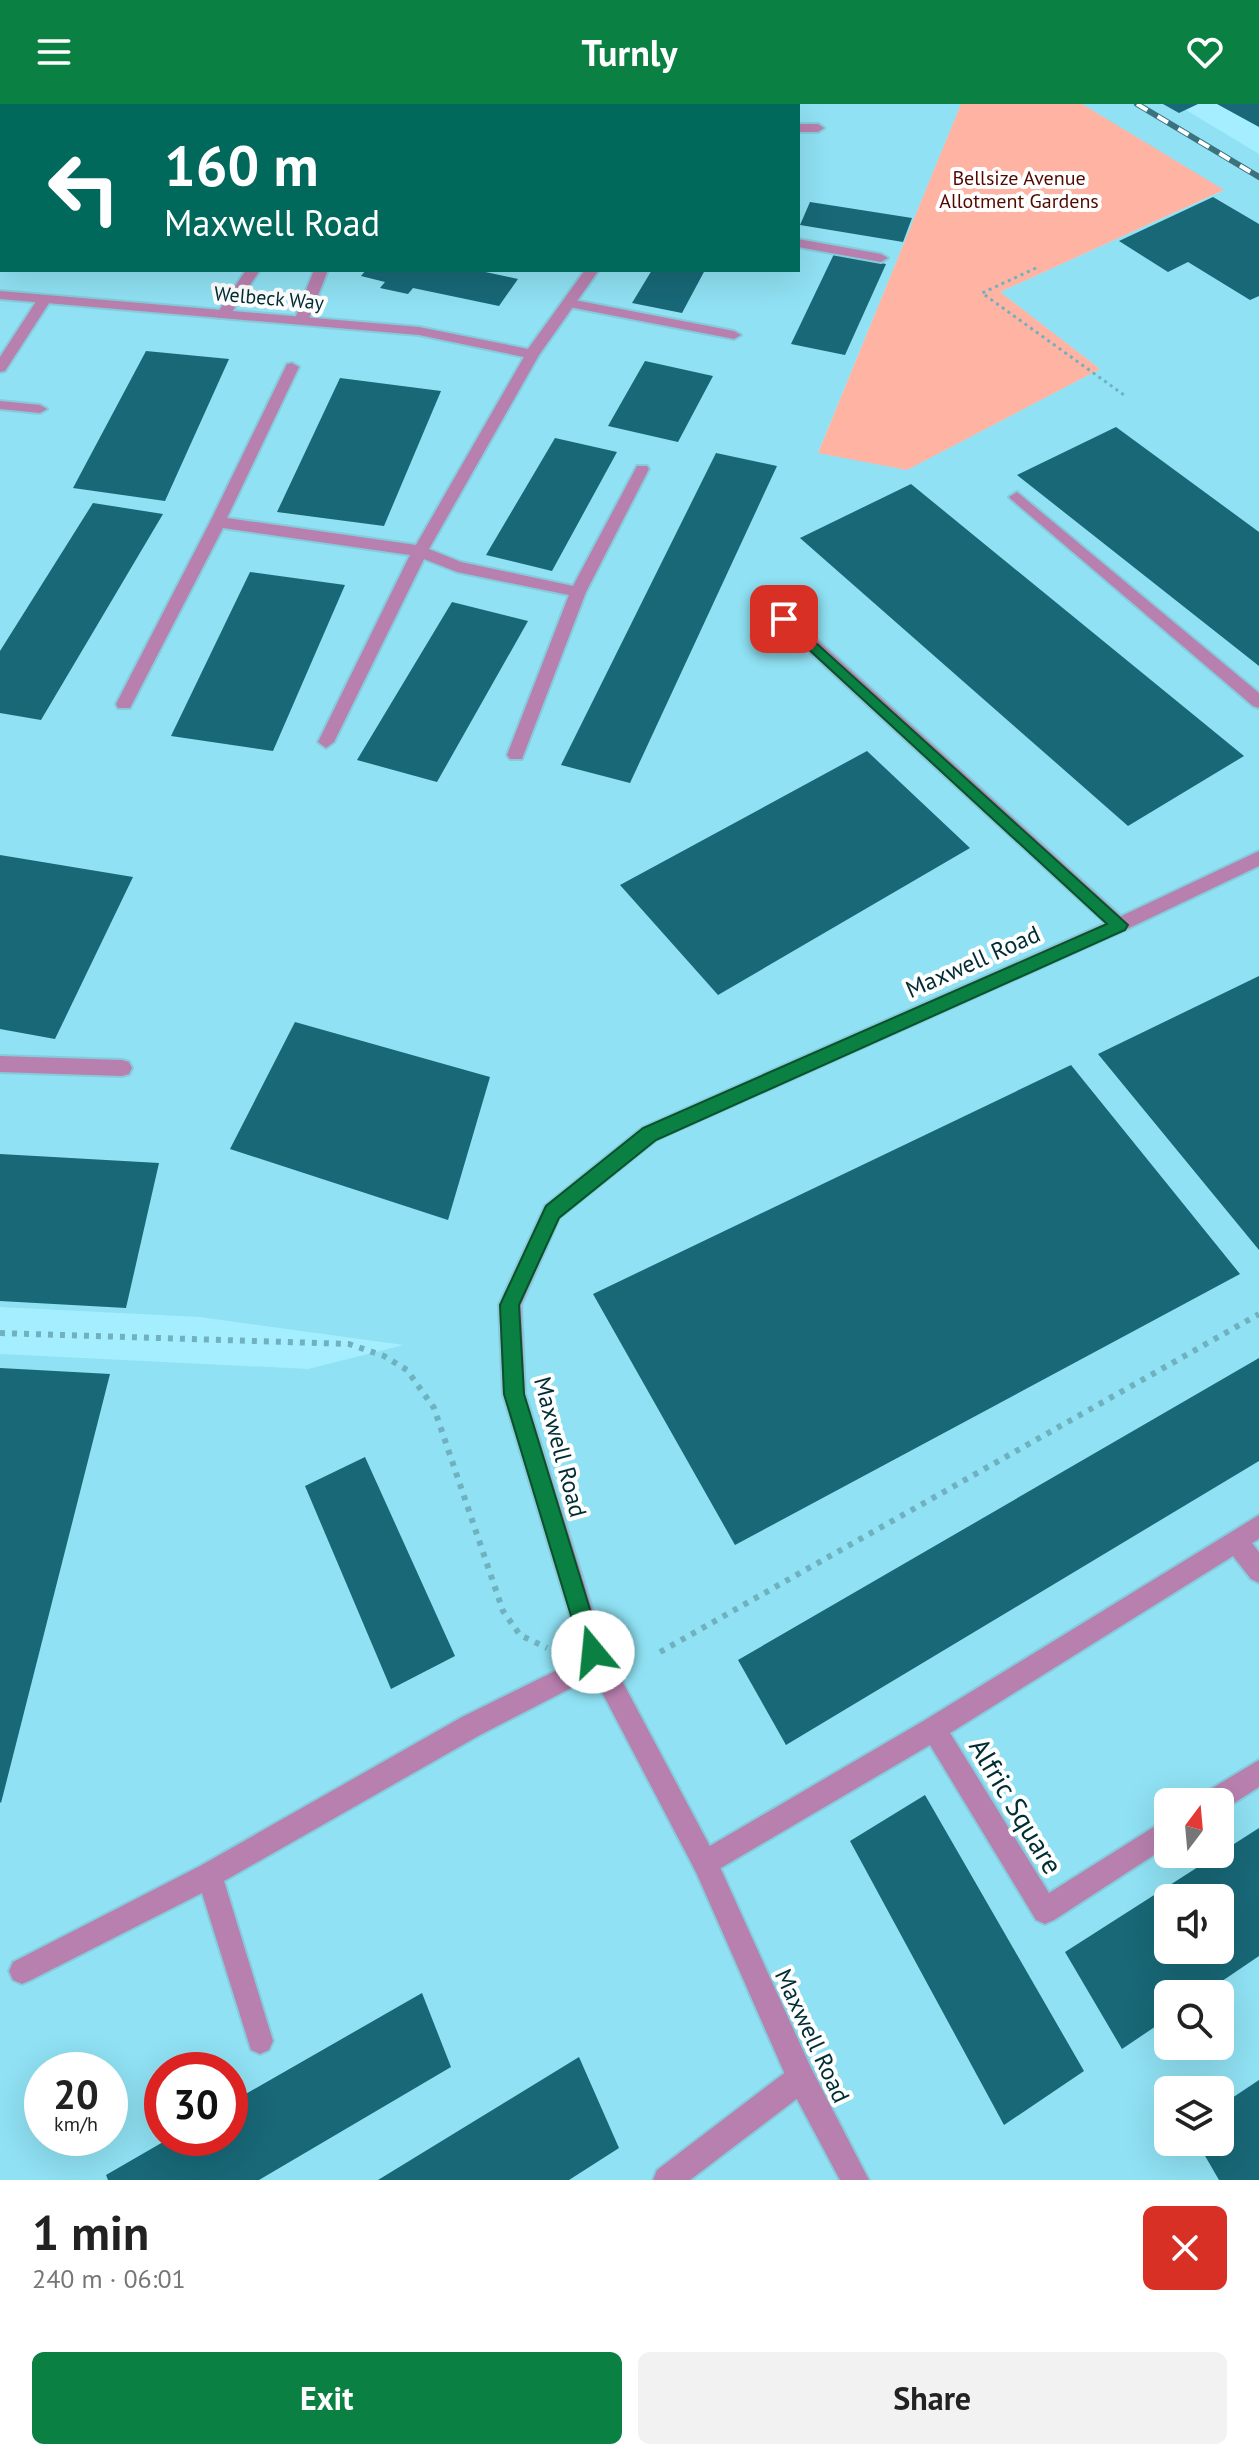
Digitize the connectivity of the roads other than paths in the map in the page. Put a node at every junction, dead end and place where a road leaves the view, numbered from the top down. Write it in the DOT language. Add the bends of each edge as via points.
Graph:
graph roads {
  1 [pos="800,128"];
  2 [pos="818,128"];
  3 [pos="800,243"];
  4 [pos="881,258"];
  5 [pos="252,272"];
  6 [pos="320,272"];
  7 [pos="591,272"];
  8 [pos="0,295"];
  9 [pos="44,300"];
  10 [pos="569,303"];
  11 [pos="223,315"];
  12 [pos="301,321"];
  13 [pos="734,335"];
  14 [pos="532,354"];
  15 [pos="292,367"];
  16 [pos="0,368"];
  17 [pos="0,405"];
  18 [pos="40,409"];
  19 [pos="642,469"];
  20 [pos="1017,497"];
  21 [pos="218,522"];
  22 [pos="420,551"];
  23 [pos="578,592"];
  24 [pos="784,619"];
  25 [pos="1259,702"];
  26 [pos="124,704"];
  27 [pos="326,742"];
  28 [pos="516,755"];
  29 [pos="1259,858"];
  30 [pos="1119,925"];
  31 [pos="0,1064"];
  32 [pos="122,1068"];
  33 [pos="1259,1526"];
  34 [pos="1236,1541"];
  35 [pos="1259,1571"];
  36 [pos="600,1661"];
  37 [pos="934,1729"];
  38 [pos="1259,1772"];
  39 [pos="1234,1788"];
  40 [pos="1154,1840"];
  41 [pos="705,1863"];
  42 [pos="209,1875"];
  43 [pos="22,1971"];
  44 [pos="260,2041"];
  45 [pos="801,2078"];
  46 [pos="667,2180"];
  47 [pos="855,2180"];
  1 -- 2 [label="street"];
  3 -- 4 [label="street"];
  5 -- 11 [label="street"];
  6 -- 12 [label="street"];
  7 -- 10 [label="street"];
  8 -- 9 [label="street, Welbeck Way"];
  9 -- 11 [label="street, Welbeck Way"];
  9 -- 16 [label="street"];
  10 -- 13 [label="street"];
  10 -- 14 [label="street"];
  11 -- 12 [label="street, Welbeck Way"];
  12 -- 14 [label="street, Welbeck Way" via="419,331"];
  14 -- 22 [label="street"];
  15 -- 21 [label="street"];
  17 -- 18 [label="street"];
  19 -- 23 [label="street"];
  20 -- 25 [label="street"];
  21 -- 22 [label="street"];
  21 -- 26 [label="street"];
  22 -- 23 [label="street" via="457,567"];
  22 -- 27 [label="street"];
  23 -- 28 [label="street"];
  24 -- 30 [label="street"];
  29 -- 30 [label="street, Maxwell Road"];
  30 -- 36 [label="street, Maxwell Road" via="649,1134 552,1212 510,1305 514,1394"];
  31 -- 32 [label="street"];
  33 -- 34 [label="street, Alfric Square"];
  34 -- 35 [label="street"];
  34 -- 37 [label="street, Alfric Square"];
  36 -- 41 [label="street, Maxwell Road"];
  36 -- 42 [label="street" via="471,1726"];
  37 -- 40 [label="street, Alfric Square" via="1045,1911"];
  37 -- 41 [label="street, Alfric Square"];
  38 -- 39 [label="street"];
  41 -- 45 [label="street, Maxwell Road"];
  42 -- 43 [label="street"];
  42 -- 44 [label="street"];
  45 -- 46 [label="street"];
  45 -- 47 [label="street, Maxwell Road"];
}
